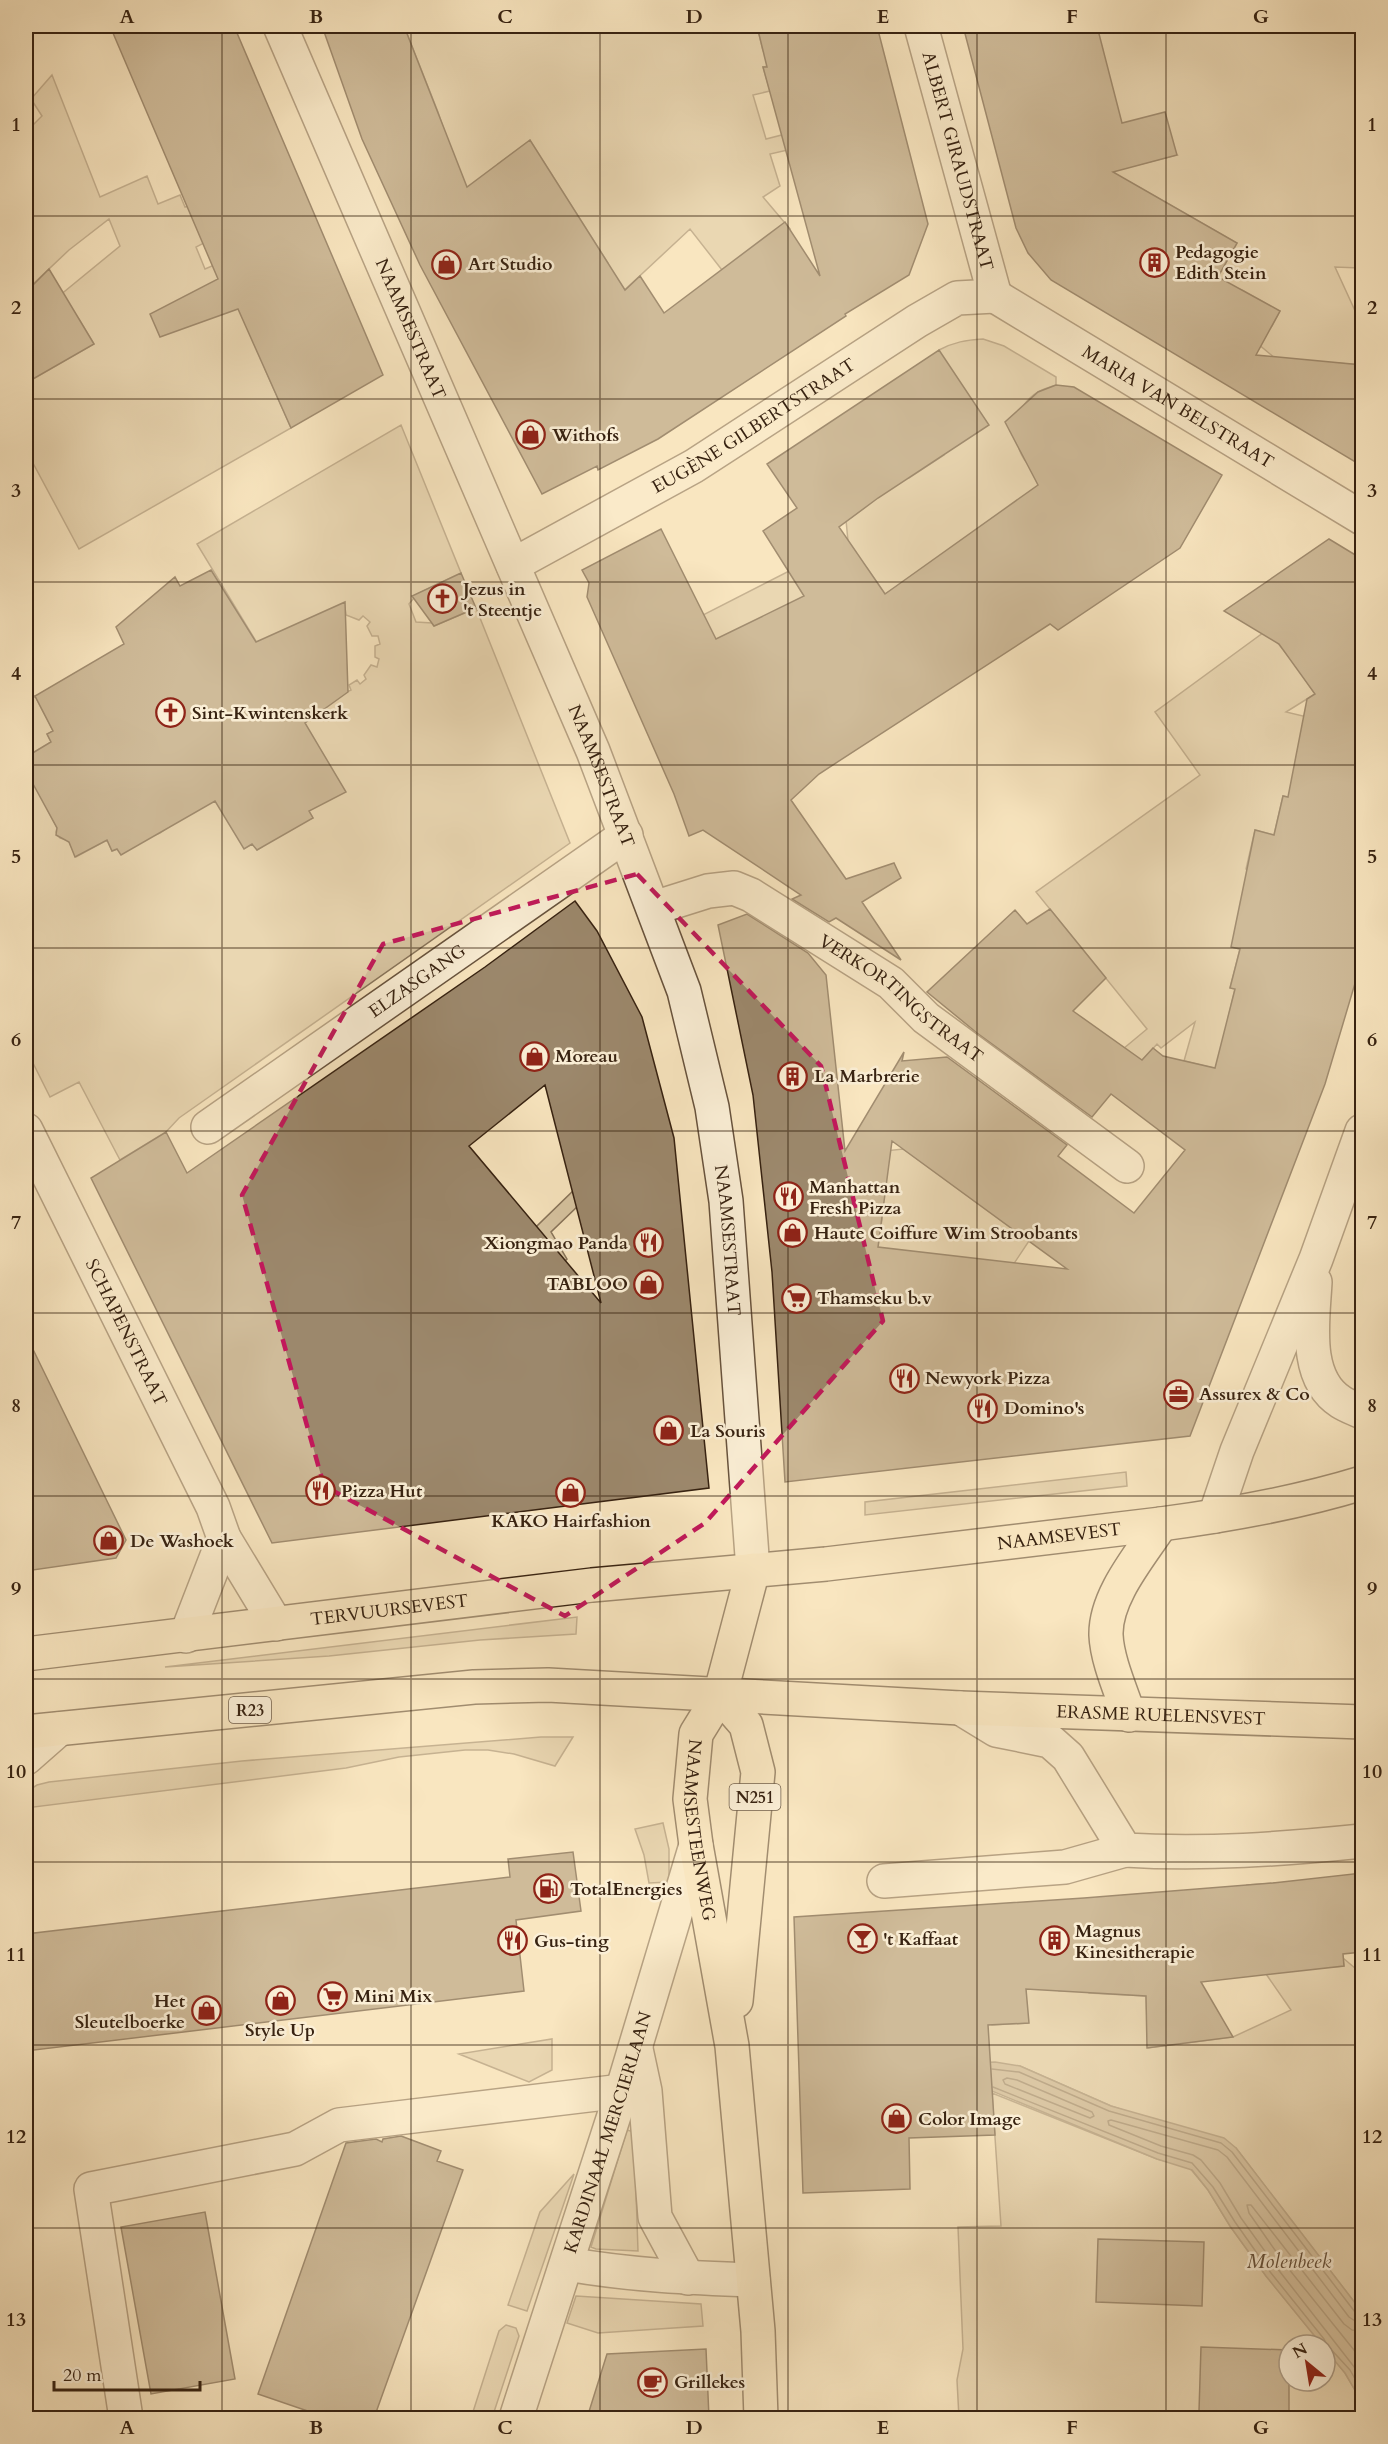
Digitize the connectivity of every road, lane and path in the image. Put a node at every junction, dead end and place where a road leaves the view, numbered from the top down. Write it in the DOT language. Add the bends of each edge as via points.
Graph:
graph roads {
  1 [pos="280,26"];
  2 [pos="921,26"];
  3 [pos="995,296"];
  4 [pos="1362,518"];
  5 [pos="513,565"];
  6 [pos="626,835"];
  7 [pos="654,908"];
  8 [pos="208,1127"];
  9 [pos="26,1130"];
  10 [pos="1362,1131"];
  11 [pos="1127,1166"];
  12 [pos="1316,1259"];
  13 [pos="1362,1412"];
  14 [pos="1362,1484"];
  15 [pos="1215,1516"];
  16 [pos="1161,1524"];
  17 [pos="224,1538"];
  18 [pos="753,1570"];
  19 [pos="276,1624"];
  20 [pos="186,1636"];
  21 [pos="26,1654"];
  22 [pos="720,1695"];
  23 [pos="960,1708"];
  24 [pos="1129,1715"];
  25 [pos="1362,1722"];
  26 [pos="59,1729"];
  27 [pos="26,1732"];
  28 [pos="26,1758"];
  29 [pos="1362,1841"];
  30 [pos="696,1845"];
  31 [pos="1125,1850"];
  32 [pos="884,1881"];
  33 [pos="732,2046"];
  34 [pos="635,2048"];
  35 [pos="622,2091"];
  36 [pos="567,2264"];
  37 [pos="688,2278"];
  38 [pos="753,2280"];
  39 [pos="126,2418"];
  40 [pos="516,2418"];
  41 [pos="761,2418"];
  1 -- 5 [label="street, NAAMSESTRAAT"];
  2 -- 3 [label="street, ALBERT GIRAUDSTRAAT"];
  3 -- 4 [label="street, MARIA VAN BELSTRAAT"];
  3 -- 5 [label="street, EUGÈNE GILBERTSTRAAT" via="957,298 694,466"];
  5 -- 6 [label="street, NAAMSESTRAAT"];
  6 -- 7 [label="street, NAAMSESTRAAT"];
  6 -- 8 [label="street, ELZASGANG"];
  7 -- 11 [label="street, VERKORTINGSTRAAT" via="708,891 734,888 751,895 891,983 926,1018"];
  7 -- 18 [label="street, NAAMSESTRAAT" via="684,991 714,1119 726,1201"];
  9 -- 17 [label="street, SCHAPENSTRAAT" via="213,1507"];
  10 -- 12 [label="street"];
  12 -- 13 [label="street" via="1315,1362 1325,1386 1340,1402"];
  12 -- 15 [label="street" via="1237,1451"];
  14 -- 15 [label="main road, NAAMSEVEST"];
  15 -- 16 [label="main road, NAAMSEVEST"];
  16 -- 18 [label="main road, NAAMSEVEST"];
  16 -- 24 [label="main road" via="1118,1590 1109,1611 1106,1635"];
  17 -- 19 [label="street, SCHAPENSTRAAT"];
  17 -- 20 [label="street"];
  18 -- 19 [label="main road, TERVUURSEVEST" via="592,1585"];
  18 -- 22 [label="main road"];
  19 -- 20 [label="main road, TERVUURSEVEST"];
  20 -- 21 [label="main road, TERVUURSEVEST"];
  22 -- 23 [label="main road, ERASME RUELENSVEST"];
  22 -- 26 [label="main road, R23" via="548,1685 474,1688"];
  22 -- 30 [label="main road, NAAMSESTEENWEG / N251" via="696,1734 690,1799"];
  22 -- 33 [label="main road, NAAMSESTEENWEG / N251" via="746,1725 758,1772"];
  23 -- 24 [label="main road, ERASME RUELENSVEST"];
  23 -- 31 [label="street, ERASME RUELENSVEST" via="996,1730 1050,1741 1068,1757"];
  24 -- 25 [label="main road, ERASME RUELENSVEST"];
  26 -- 27 [label="main road, R23"];
  26 -- 28 [label="street"];
  29 -- 31 [label="street" via="1254,1852 1182,1854"];
  30 -- 33 [label="main road, NAAMSESTEENWEG / N251"];
  30 -- 34 [label="street, KARDINAAL MERCIERLAAN"];
  31 -- 32 [label="street" via="1065,1867"];
  33 -- 38 [label="main road, NAAMSESTEENWEG / N251"];
  34 -- 35 [label="street, KARDINAAL MERCIERLAAN"];
  34 -- 37 [label="street" via="645,2091 655,2217"];
  35 -- 36 [label="street, KARDINAAL MERCIERLAAN"];
  35 -- 39 [label="street" via="339,2125 295,2149 91,2189"];
  36 -- 37 [label="street"];
  36 -- 40 [label="street, KARDINAAL MERCIERLAAN"];
  37 -- 38 [label="street"];
  38 -- 41 [label="main road, NAAMSESTEENWEG / N251"];
}
